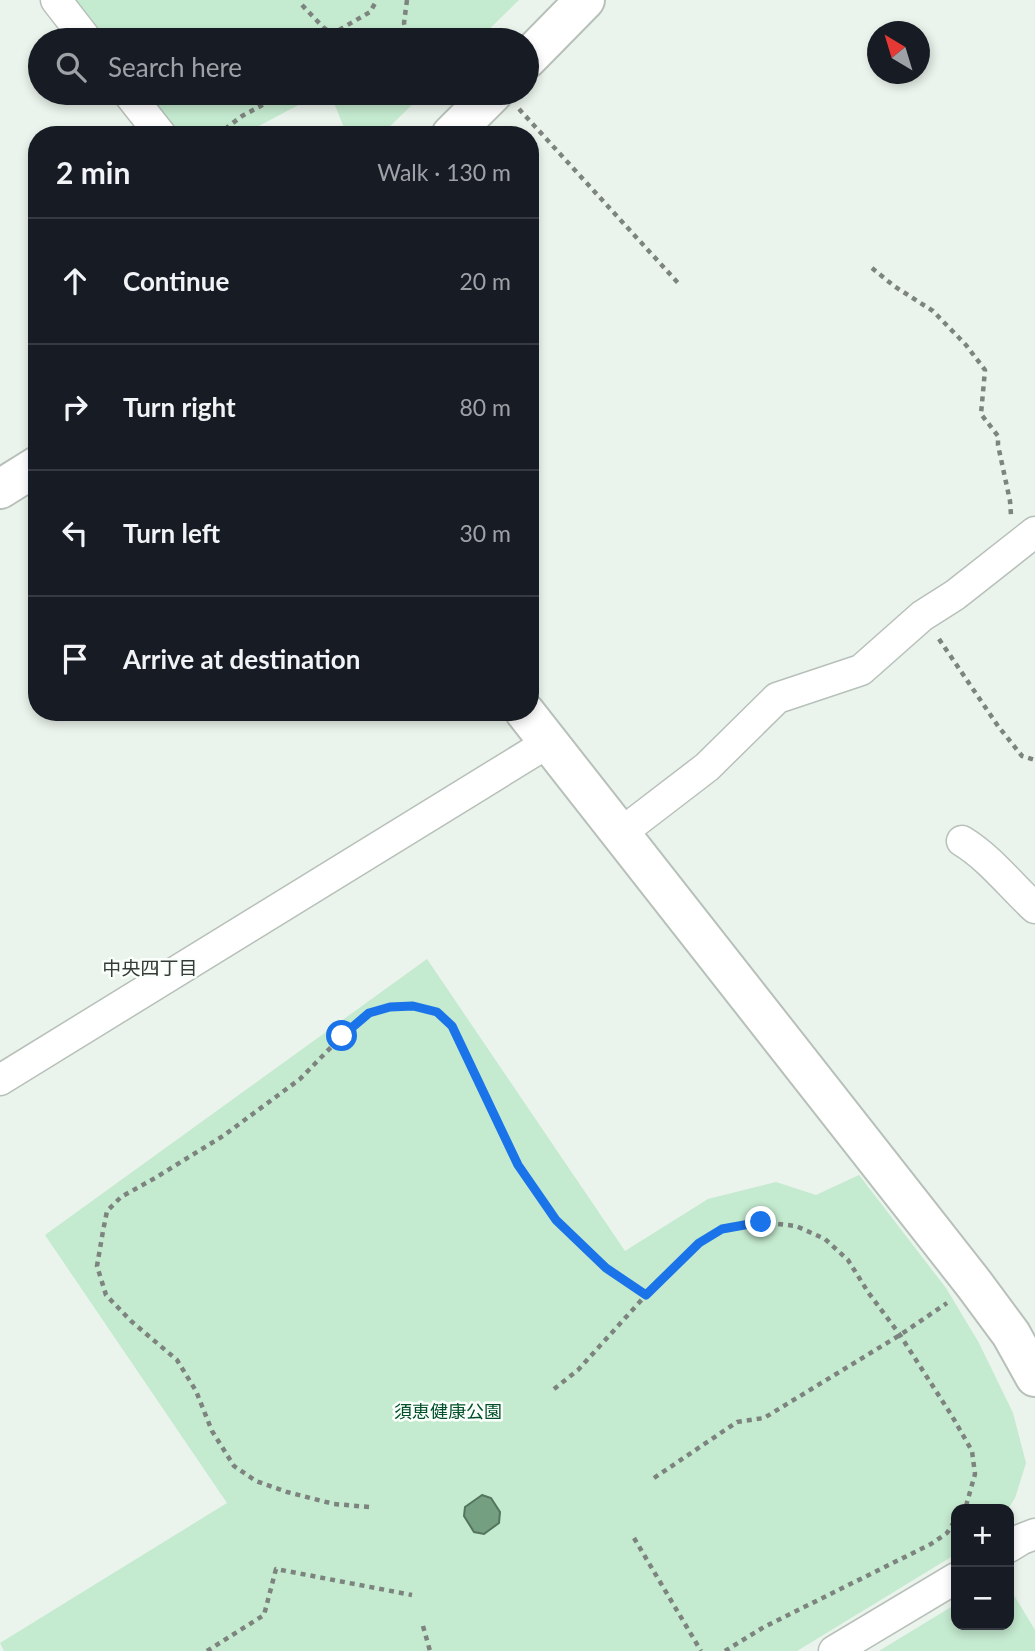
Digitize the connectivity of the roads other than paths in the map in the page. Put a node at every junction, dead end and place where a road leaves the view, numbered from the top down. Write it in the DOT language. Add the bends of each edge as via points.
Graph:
graph roads {
  1 [pos="55,0"];
  2 [pos="585,0"];
  3 [pos="77,28"];
  4 [pos="539,47"];
  5 [pos="137,105"];
  6 [pos="493,105"];
  7 [pos="154,126"];
  8 [pos="464,126"];
  9 [pos="28,472"];
  10 [pos="0,489"];
  11 [pos="1035,532"];
  12 [pos="532,721"];
  13 [pos="548,741"];
  14 [pos="621,833"];
  15 [pos="962,841"];
  16 [pos="1035,908"];
  17 [pos="0,1080"];
  18 [pos="1035,1377"];
  19 [pos="1035,1535"];
  20 [pos="1014,1544"];
  21 [pos="951,1581"];
  22 [pos="834,1651"];
  1 -- 3 [label="street"];
  2 -- 4 [label="street"];
  5 -- 7 [label="street"];
  6 -- 8 [label="street"];
  9 -- 10 [label="street"];
  11 -- 14 [label="street" via="922,615 861,670 777,698 707,767"];
  12 -- 13 [label="street"];
  13 -- 14 [label="street"];
  13 -- 17 [label="street"];
  14 -- 18 [label="street" via="974,1284 1011,1334"];
  15 -- 16 [label="street"];
  19 -- 20 [label="street"];
  21 -- 22 [label="street"];
}
